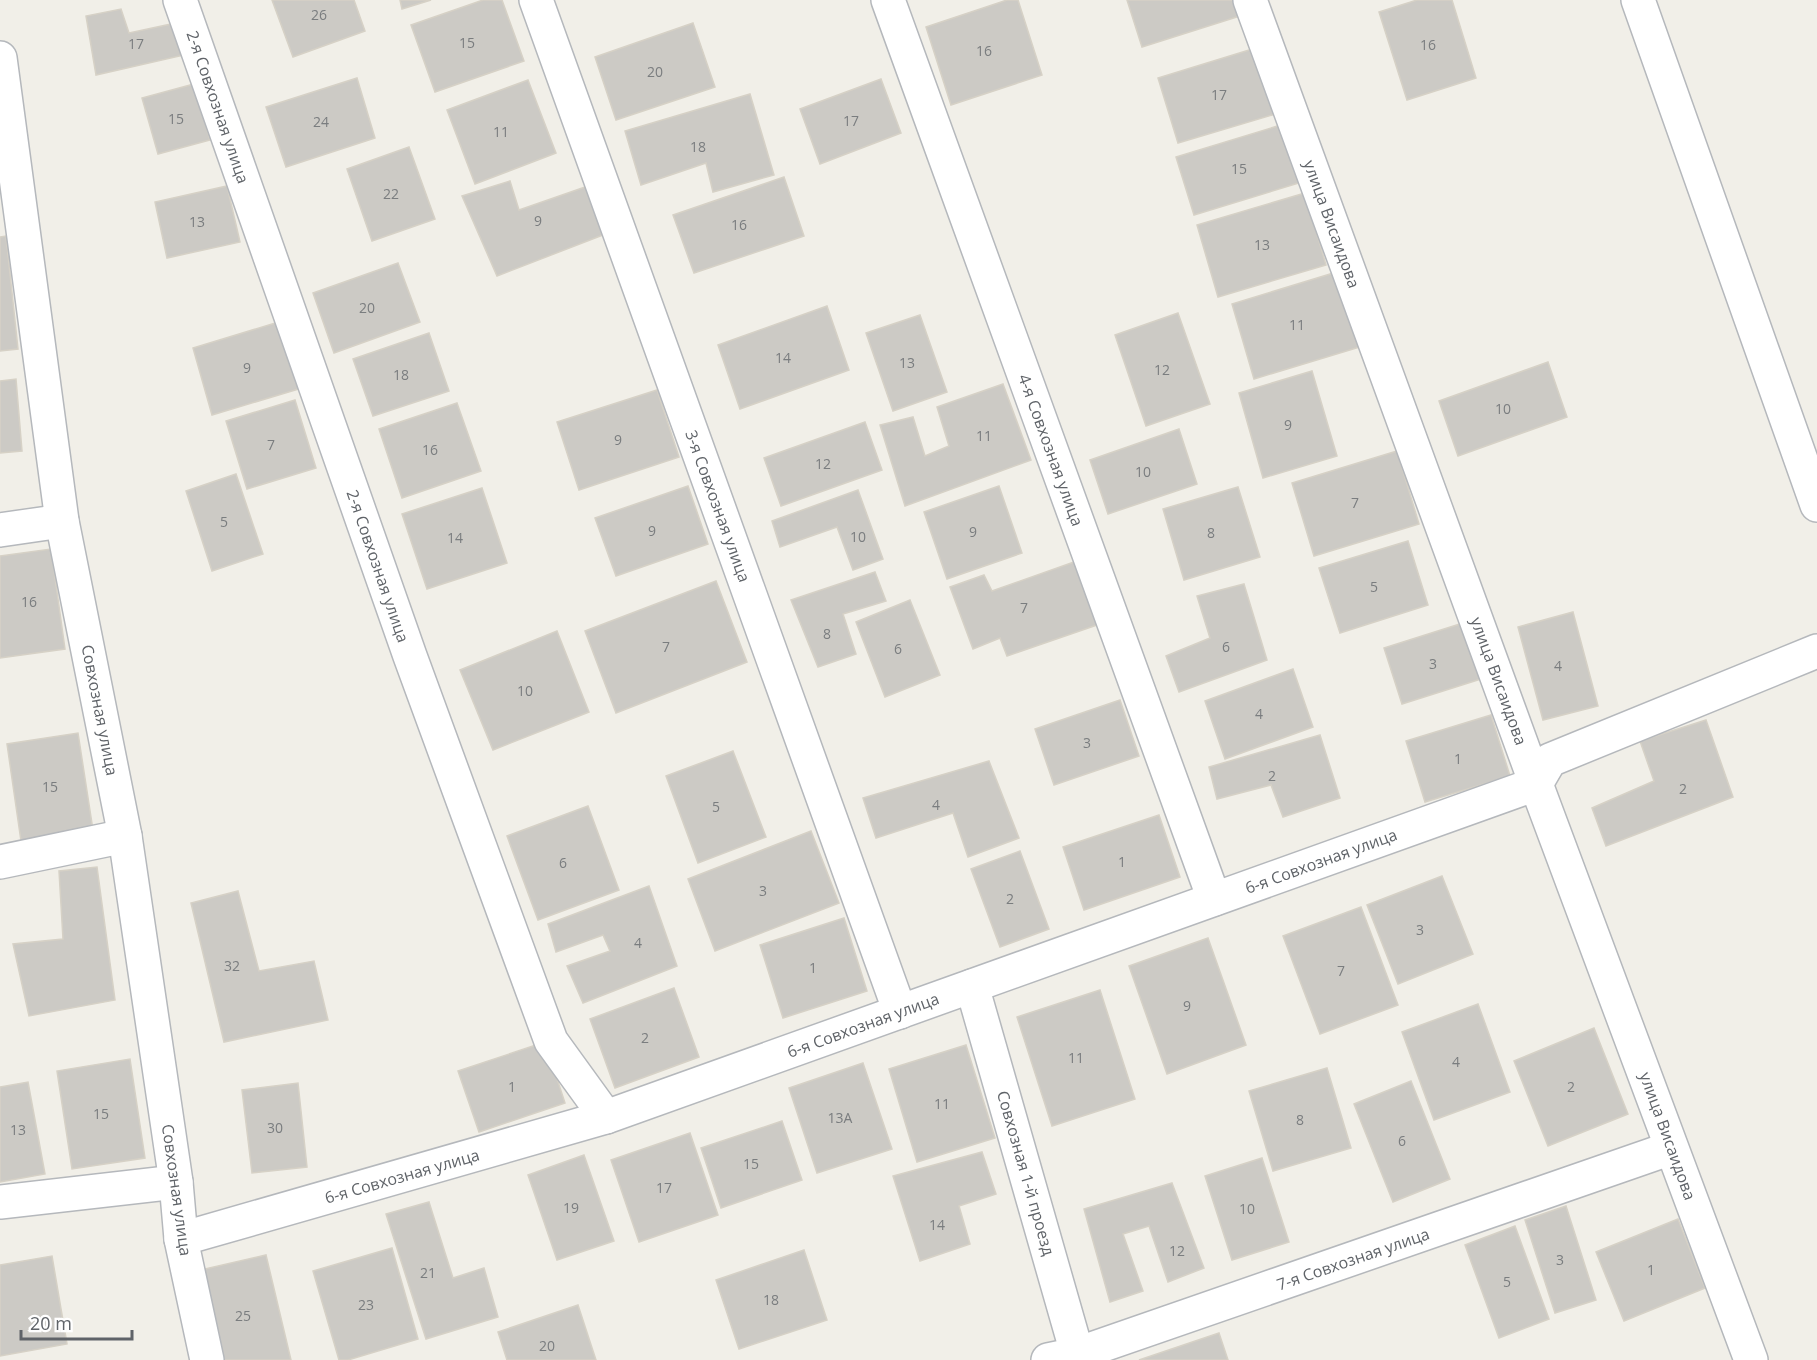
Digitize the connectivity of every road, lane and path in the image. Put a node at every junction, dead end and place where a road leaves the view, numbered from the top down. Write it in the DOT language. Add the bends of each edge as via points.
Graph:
graph roads {
  1 [pos="180,0"];
  2 [pos="536,0"];
  3 [pos="888,0"];
  4 [pos="1250,0"];
  5 [pos="1638,0"];
  6 [pos="0,58"];
  7 [pos="10,208"];
  8 [pos="1817,505"];
  9 [pos="62,521"];
  10 [pos="0,530"];
  11 [pos="1817,651"];
  12 [pos="1536,784"];
  13 [pos="125,836"];
  14 [pos="0,862"];
  15 [pos="1214,899"];
  16 [pos="972,986"];
  17 [pos="900,1012"];
  18 [pos="606,1117"];
  19 [pos="1657,1154"];
  20 [pos="176,1182"];
  21 [pos="0,1202"];
  22 [pos="181,1239"];
  23 [pos="1068,1358"];
  24 [pos="207,1360"];
  25 [pos="1751,1360"];
  1 -- 18 [label="street, 2-я Совхозная улица" via="550,1041"];
  2 -- 17 [label="street, 3-я Совхозная улица"];
  3 -- 15 [label="street, 4-я Совхозная улица"];
  4 -- 12 [label="street, улица Висаидова"];
  5 -- 8 [label="street"];
  6 -- 7 [label="street, Совхозная улица"];
  7 -- 9 [label="street, Совхозная улица"];
  9 -- 10 [label="street"];
  9 -- 13 [label="street, Совхозная улица"];
  11 -- 12 [label="street" via="1550,760"];
  12 -- 15 [label="street, 6-я Совхозная улица"];
  12 -- 25 [label="street, улица Висаидова"];
  13 -- 14 [label="street"];
  13 -- 20 [label="street, Совхозная улица"];
  15 -- 16 [label="street, 6-я Совхозная улица"];
  16 -- 17 [label="street, 6-я Совхозная улица"];
  16 -- 23 [label="street, Совхозная 1-й проезд"];
  17 -- 18 [label="street, 6-я Совхозная улица"];
  18 -- 22 [label="street, 6-я Совхозная улица"];
  19 -- 23 [label="street, 7-я Совхозная улица"];
  20 -- 21 [label="street"];
  20 -- 22 [label="street, Совхозная улица"];
  22 -- 24 [label="street, Совхозная улица"];
}
